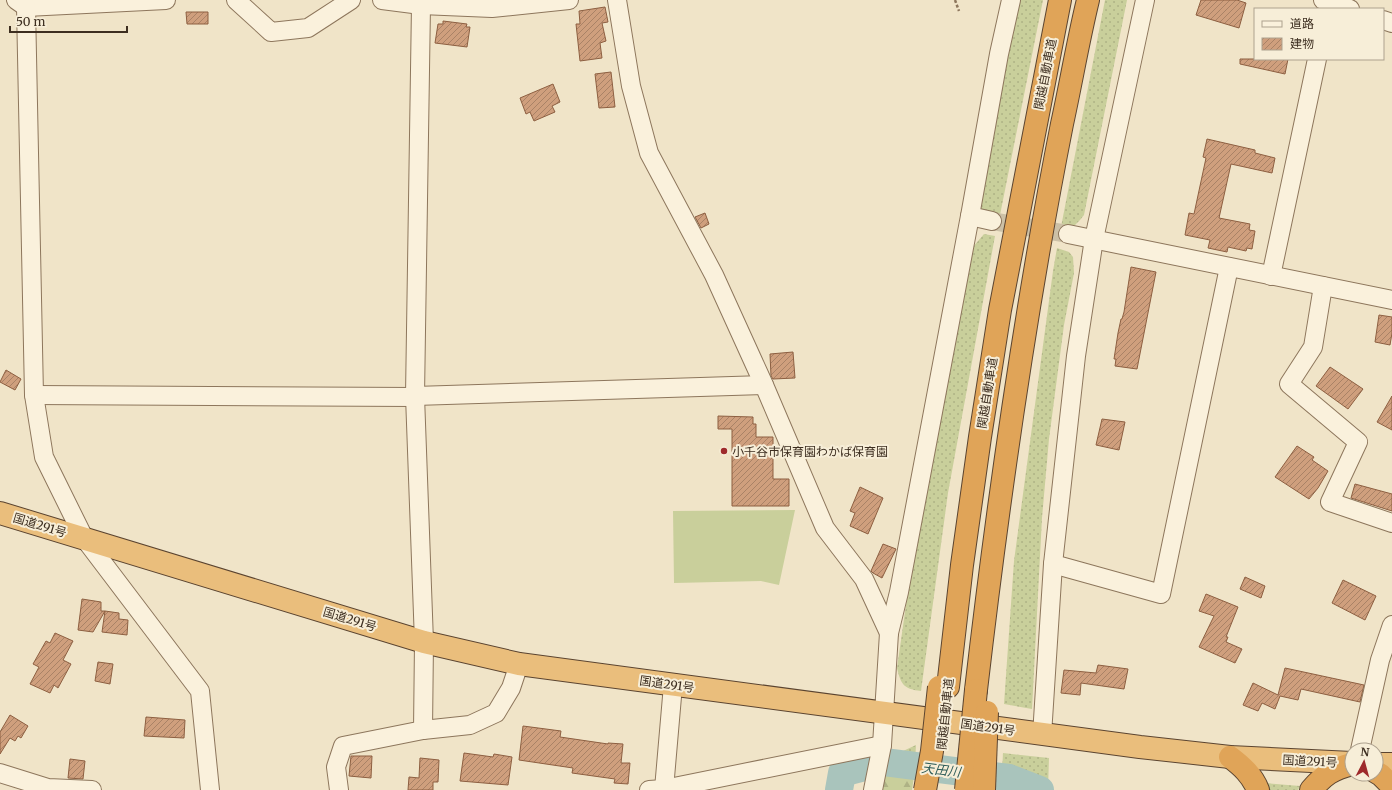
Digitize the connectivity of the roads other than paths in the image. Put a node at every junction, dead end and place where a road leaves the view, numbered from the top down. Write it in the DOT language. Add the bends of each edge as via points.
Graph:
graph roads {
  1 [pos="166,0"];
  2 [pos="236,0"];
  3 [pos="351,0"];
  4 [pos="382,0"];
  5 [pos="568,0"];
  6 [pos="617,0"];
  7 [pos="1011,0"];
  8 [pos="1060,0"];
  9 [pos="1088,0"];
  10 [pos="1145,0"];
  11 [pos="20,3"];
  12 [pos="1327,3"];
  13 [pos="421,5"];
  14 [pos="1346,8"];
  15 [pos="1317,60"];
  16 [pos="970,216"];
  17 [pos="992,221"];
  18 [pos="1068,234"];
  19 [pos="1094,239"];
  20 [pos="1229,267"];
  21 [pos="1271,276"];
  22 [pos="1323,286"];
  23 [pos="1392,300"];
  24 [pos="764,384"];
  25 [pos="34,394"];
  26 [pos="416,397"];
  27 [pos="0,513"];
  28 [pos="1392,523"];
  29 [pos="84,538"];
  30 [pos="1053,564"];
  31 [pos="1392,625"];
  32 [pos="889,633"];
  33 [pos="424,642"];
  34 [pos="518,664"];
  35 [pos="674,685"];
  36 [pos="944,687"];
  37 [pos="982,691"];
  38 [pos="883,713"];
  39 [pos="423,730"];
  40 [pos="1042,735"];
  41 [pos="1362,742"];
  42 [pos="882,745"];
  43 [pos="1230,757"];
  44 [pos="1344,764"];
  45 [pos="1344,766"];
  46 [pos="0,773"];
  47 [pos="1384,778"];
  48 [pos="1392,786"];
  49 [pos="92,790"];
  50 [pos="210,790"];
  51 [pos="338,790"];
  52 [pos="649,790"];
  53 [pos="664,790"];
  54 [pos="873,790"];
  55 [pos="925,790"];
  56 [pos="937,790"];
  57 [pos="966,790"];
  58 [pos="984,790"];
  59 [pos="1258,790"];
  60 [pos="1311,790"];
  1 -- 11 [label="street"];
  2 -- 3 [label="street" via="271,32 308,28"];
  4 -- 13 [label="street"];
  5 -- 13 [label="street" via="492,8"];
  6 -- 24 [label="street" via="632,86 649,153 714,275"];
  7 -- 16 [label="street"];
  8 -- 36 [label="highway, 関越自動車道" via="1000,310"];
  9 -- 37 [label="highway" via="1027,315 990,568"];
  10 -- 19 [label="street"];
  11 -- 25 [label="street"];
  12 -- 14 [label="street"];
  13 -- 26 [label="street"];
  15 -- 21 [label="street"];
  16 -- 17 [label="street"];
  16 -- 32 [label="street" via="901,585"];
  18 -- 19 [label="street"];
  19 -- 20 [label="street"];
  19 -- 30 [label="street" via="1076,356"];
  20 -- 21 [label="street"];
  20 -- 30 [label="street" via="1161,594"];
  21 -- 22 [label="street"];
  22 -- 23 [label="street"];
  22 -- 28 [label="street" via="1313,347 1289,384 1358,442 1330,502"];
  24 -- 26 [label="street"];
  24 -- 32 [label="street" via="825,528 864,579"];
  25 -- 26 [label="street"];
  25 -- 29 [label="street" via="44,456"];
  26 -- 33 [label="street"];
  27 -- 29 [label="highway, 国道291号"];
  29 -- 33 [label="highway, 国道291号"];
  29 -- 50 [label="street" via="200,691"];
  30 -- 40 [label="street"];
  31 -- 41 [label="street" via="1380,660"];
  32 -- 38 [label="street"];
  33 -- 34 [label="highway, 国道291号"];
  33 -- 39 [label="street"];
  34 -- 35 [label="highway, 国道291号"];
  34 -- 39 [label="street" via="511,688 496,713 470,725"];
  35 -- 38 [label="highway, 国道291号"];
  35 -- 53 [label="street"];
  36 -- 55 [label="highway, bridge"];
  36 -- 56 [label="highway, 関越自動車道"];
  37 -- 57 [label="highway, bridge"];
  37 -- 58 [label="highway, bridge"];
  38 -- 40 [label="highway, 国道291号"];
  38 -- 42 [label="street"];
  39 -- 51 [label="street" via="342,746 336,767"];
  40 -- 43 [label="highway, 国道291号"];
  42 -- 53 [label="street"];
  42 -- 54 [label="street"];
  43 -- 44 [label="highway, 国道291号"];
  43 -- 59 [label="highway" via="1250,774"];
  45 -- 60 [label="highway" via="1329,772"];
  46 -- 49 [label="street" via="48,788"];
  47 -- 48 [label="highway"];
  52 -- 53 [label="street"];
}
